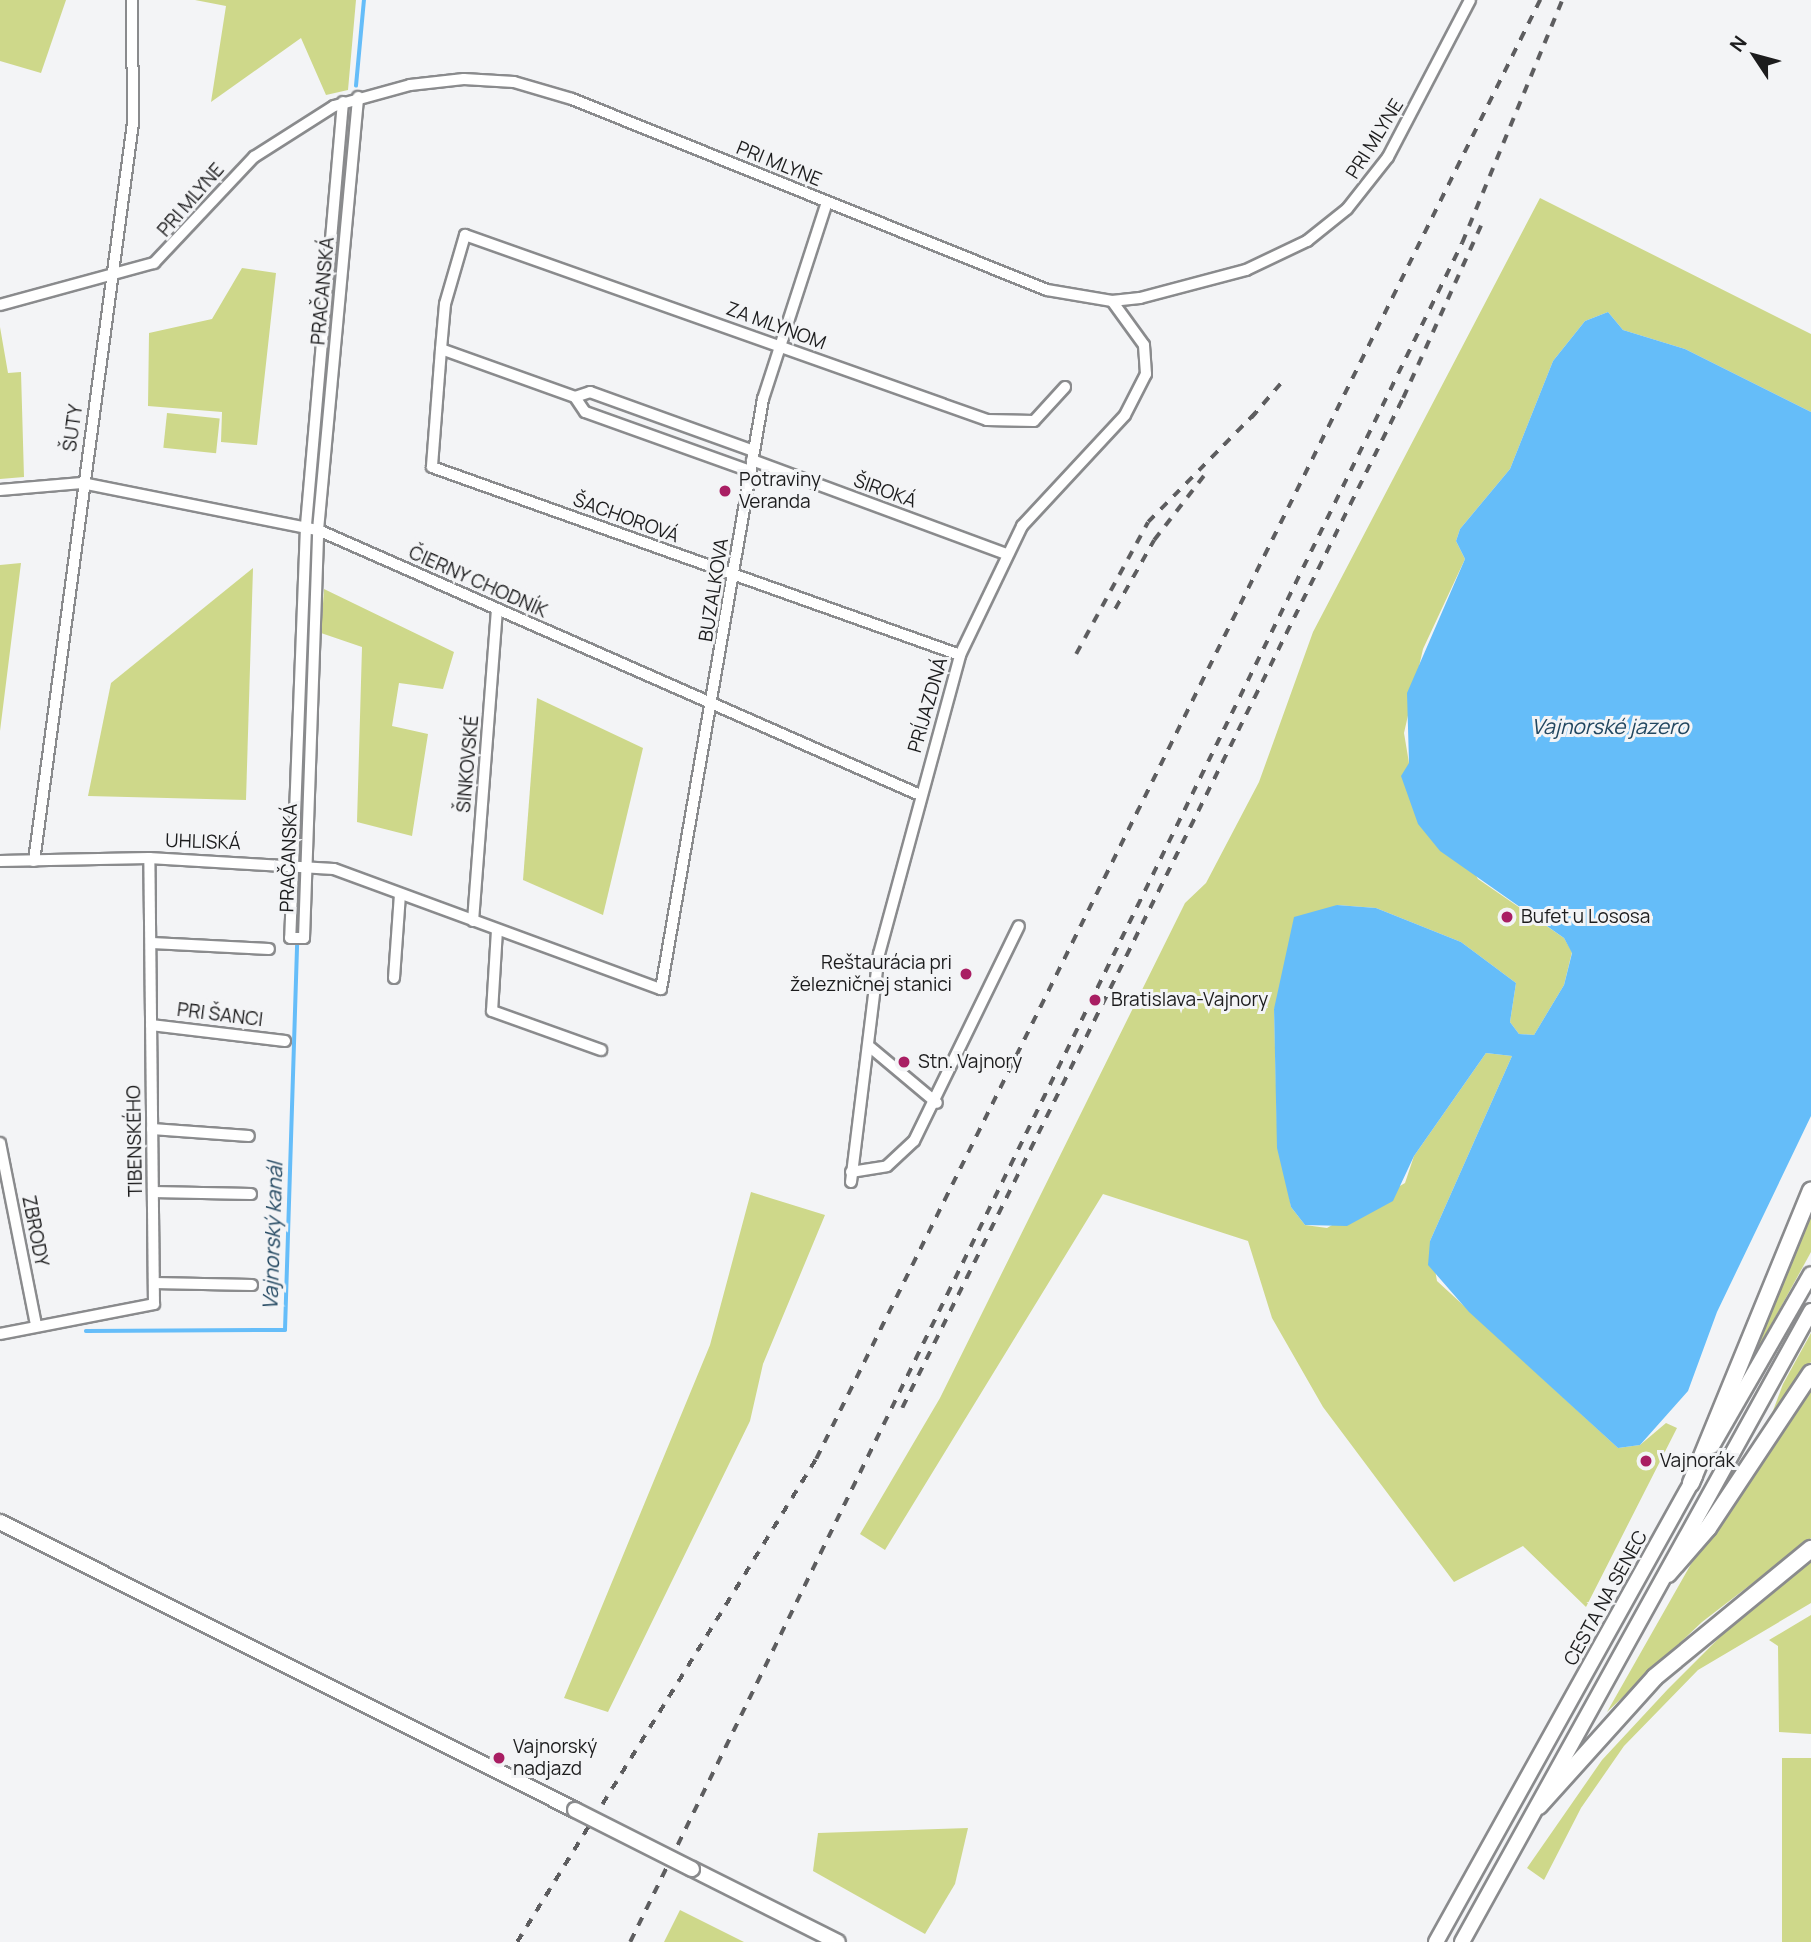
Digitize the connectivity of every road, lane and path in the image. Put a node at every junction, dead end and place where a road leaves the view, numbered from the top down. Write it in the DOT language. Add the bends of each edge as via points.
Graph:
graph roads {
  1 [pos="132,0"];
  2 [pos="1470,0"];
  3 [pos="358,97"];
  4 [pos="343,102"];
  5 [pos="827,202"];
  6 [pos="112,277"];
  7 [pos="1112,301"];
  8 [pos="0,305"];
  9 [pos="779,346"];
  10 [pos="441,349"];
  11 [pos="1065,387"];
  12 [pos="575,397"];
  13 [pos="752,461"];
  14 [pos="82,483"];
  15 [pos="0,490"];
  16 [pos="306,527"];
  17 [pos="318,530"];
  18 [pos="1006,554"];
  19 [pos="734,575"];
  20 [pos="497,611"];
  21 [pos="960,655"];
  22 [pos="713,705"];
  23 [pos="920,795"];
  24 [pos="149,858"];
  25 [pos="0,860"];
  26 [pos="34,861"];
  27 [pos="291,862"];
  28 [pos="306,864"];
  29 [pos="400,894"];
  30 [pos="473,920"];
  31 [pos="1019,926"];
  32 [pos="497,930"];
  33 [pos="152,943"];
  34 [pos="269,949"];
  35 [pos="394,978"];
  36 [pos="661,989"];
  37 [pos="151,1025"];
  38 [pos="285,1041"];
  39 [pos="870,1047"];
  40 [pos="601,1050"];
  41 [pos="937,1103"];
  42 [pos="152,1129"];
  43 [pos="249,1136"];
  44 [pos="0,1143"];
  45 [pos="1811,1191"];
  46 [pos="153,1192"];
  47 [pos="251,1194"];
  48 [pos="1811,1274"];
  49 [pos="154,1283"];
  50 [pos="252,1285"];
  51 [pos="1811,1311"];
  52 [pos="36,1325"];
  53 [pos="0,1334"];
  54 [pos="1811,1373"];
  55 [pos="1691,1483"];
  56 [pos="0,1522"];
  57 [pos="1811,1549"];
  58 [pos="1668,1574"];
  59 [pos="1539,1807"];
  60 [pos="838,1942"];
  61 [pos="1436,1942"];
  62 [pos="1462,1942"];
  1 -- 6 [label="street, ŠUTY" via="133,123"];
  2 -- 7 [label="street, PRI MLYNE" via="1388,157 1338,217 1307,241 1246,270"];
  3 -- 4 [label="street, PRI MLYNE"];
  3 -- 5 [label="street, PRI MLYNE" via="450,80 526,85"];
  3 -- 17 [label="street, PRAČANSKÁ"];
  4 -- 6 [label="street, PRI MLYNE" via="254,157 161,259"];
  4 -- 16 [label="street, PRAČANSKÁ"];
  5 -- 7 [label="street, PRI MLYNE" via="1047,290"];
  5 -- 9 [label="street, BUZALKOVA"];
  6 -- 8 [label="street, PRI MLYNE"];
  6 -- 14 [label="street, ŠUTY"];
  7 -- 18 [label="street, PRÍJAZDNÁ" via="1144,345 1141,389 1125,415 1041,500"];
  9 -- 10 [label="street, ZA MLYNOM" via="465,235 445,304"];
  9 -- 11 [label="street, ZA MLYNOM" via="1015,425 1034,421"];
  9 -- 13 [label="street, BUZALKOVA"];
  10 -- 12 [label="street, ŠIROKÁ"];
  10 -- 19 [label="street, ŠACHOROVÁ" via="432,467"];
  12 -- 13 [label="street, ŠIROKÁ" via="590,392"];
  12 -- 13 [label="street, ŠIROKÁ" via="585,412"];
  13 -- 18 [label="street, ŠIROKÁ"];
  13 -- 19 [label="street, BUZALKOVA"];
  14 -- 15 [label="street, ČIERNY CHODNÍK"];
  14 -- 16 [label="street, ČIERNY CHODNÍK"];
  14 -- 26 [label="street, ŠUTY"];
  16 -- 17 [label="street, ČIERNY CHODNÍK"];
  16 -- 27 [label="street, PRAČANSKÁ"];
  17 -- 20 [label="street, ČIERNY CHODNÍK"];
  17 -- 28 [label="street, PRAČANSKÁ"];
  18 -- 21 [label="street, PRÍJAZDNÁ"];
  19 -- 21 [label="street, ŠACHOROVÁ"];
  19 -- 22 [label="street, BUZALKOVA"];
  20 -- 22 [label="street, ČIERNY CHODNÍK"];
  20 -- 30 [label="street, ŠINKOVSKÉ"];
  21 -- 23 [label="street, PRÍJAZDNÁ"];
  22 -- 23 [label="street, ČIERNY CHODNÍK"];
  22 -- 36 [label="street, BUZALKOVA"];
  23 -- 39 [label="street, PRÍJAZDNÁ" via="878,954"];
  24 -- 26 [label="street, UHLISKÁ"];
  24 -- 27 [label="street, UHLISKÁ"];
  24 -- 33 [label="street, TIBENSKÉHO"];
  25 -- 26 [label="street, UHLISKÁ"];
  27 -- 28 [label="street, UHLISKÁ"];
  27 -- 28 [label="street, PRAČANSKÁ" via="290,938 304,938"];
  28 -- 29 [label="street, UHLISKÁ"];
  29 -- 30 [label="street, UHLISKÁ"];
  29 -- 35 [label="street"];
  30 -- 32 [label="street, UHLISKÁ"];
  31 -- 41 [label="street"];
  32 -- 36 [label="street, UHLISKÁ"];
  32 -- 40 [label="street" via="492,1011"];
  33 -- 34 [label="street"];
  33 -- 37 [label="street, TIBENSKÉHO"];
  37 -- 38 [label="street, PRI ŠANCI"];
  37 -- 42 [label="street, TIBENSKÉHO"];
  39 -- 41 [label="street"];
  39 -- 41 [label="street, PRÍJAZDNÁ" via="851,1177 900,1157"];
  42 -- 43 [label="street"];
  42 -- 46 [label="street, TIBENSKÉHO"];
  44 -- 52 [label="street, ZBRODY"];
  45 -- 55 [label="highway"];
  46 -- 47 [label="street"];
  46 -- 49 [label="street, TIBENSKÉHO"];
  48 -- 55 [label="main road, CESTA NA SENEC"];
  49 -- 50 [label="street"];
  49 -- 52 [label="street" via="154,1304"];
  51 -- 58 [label="main road"];
  52 -- 53 [label="street"];
  54 -- 58 [label="highway" via="1708,1528"];
  55 -- 61 [label="main road, CESTA NA SENEC"];
  56 -- 60 [label="main road, bridge"];
  57 -- 59 [label="highway" via="1655,1677"];
  58 -- 59 [label="main road"];
  59 -- 62 [label="main road"];
}
